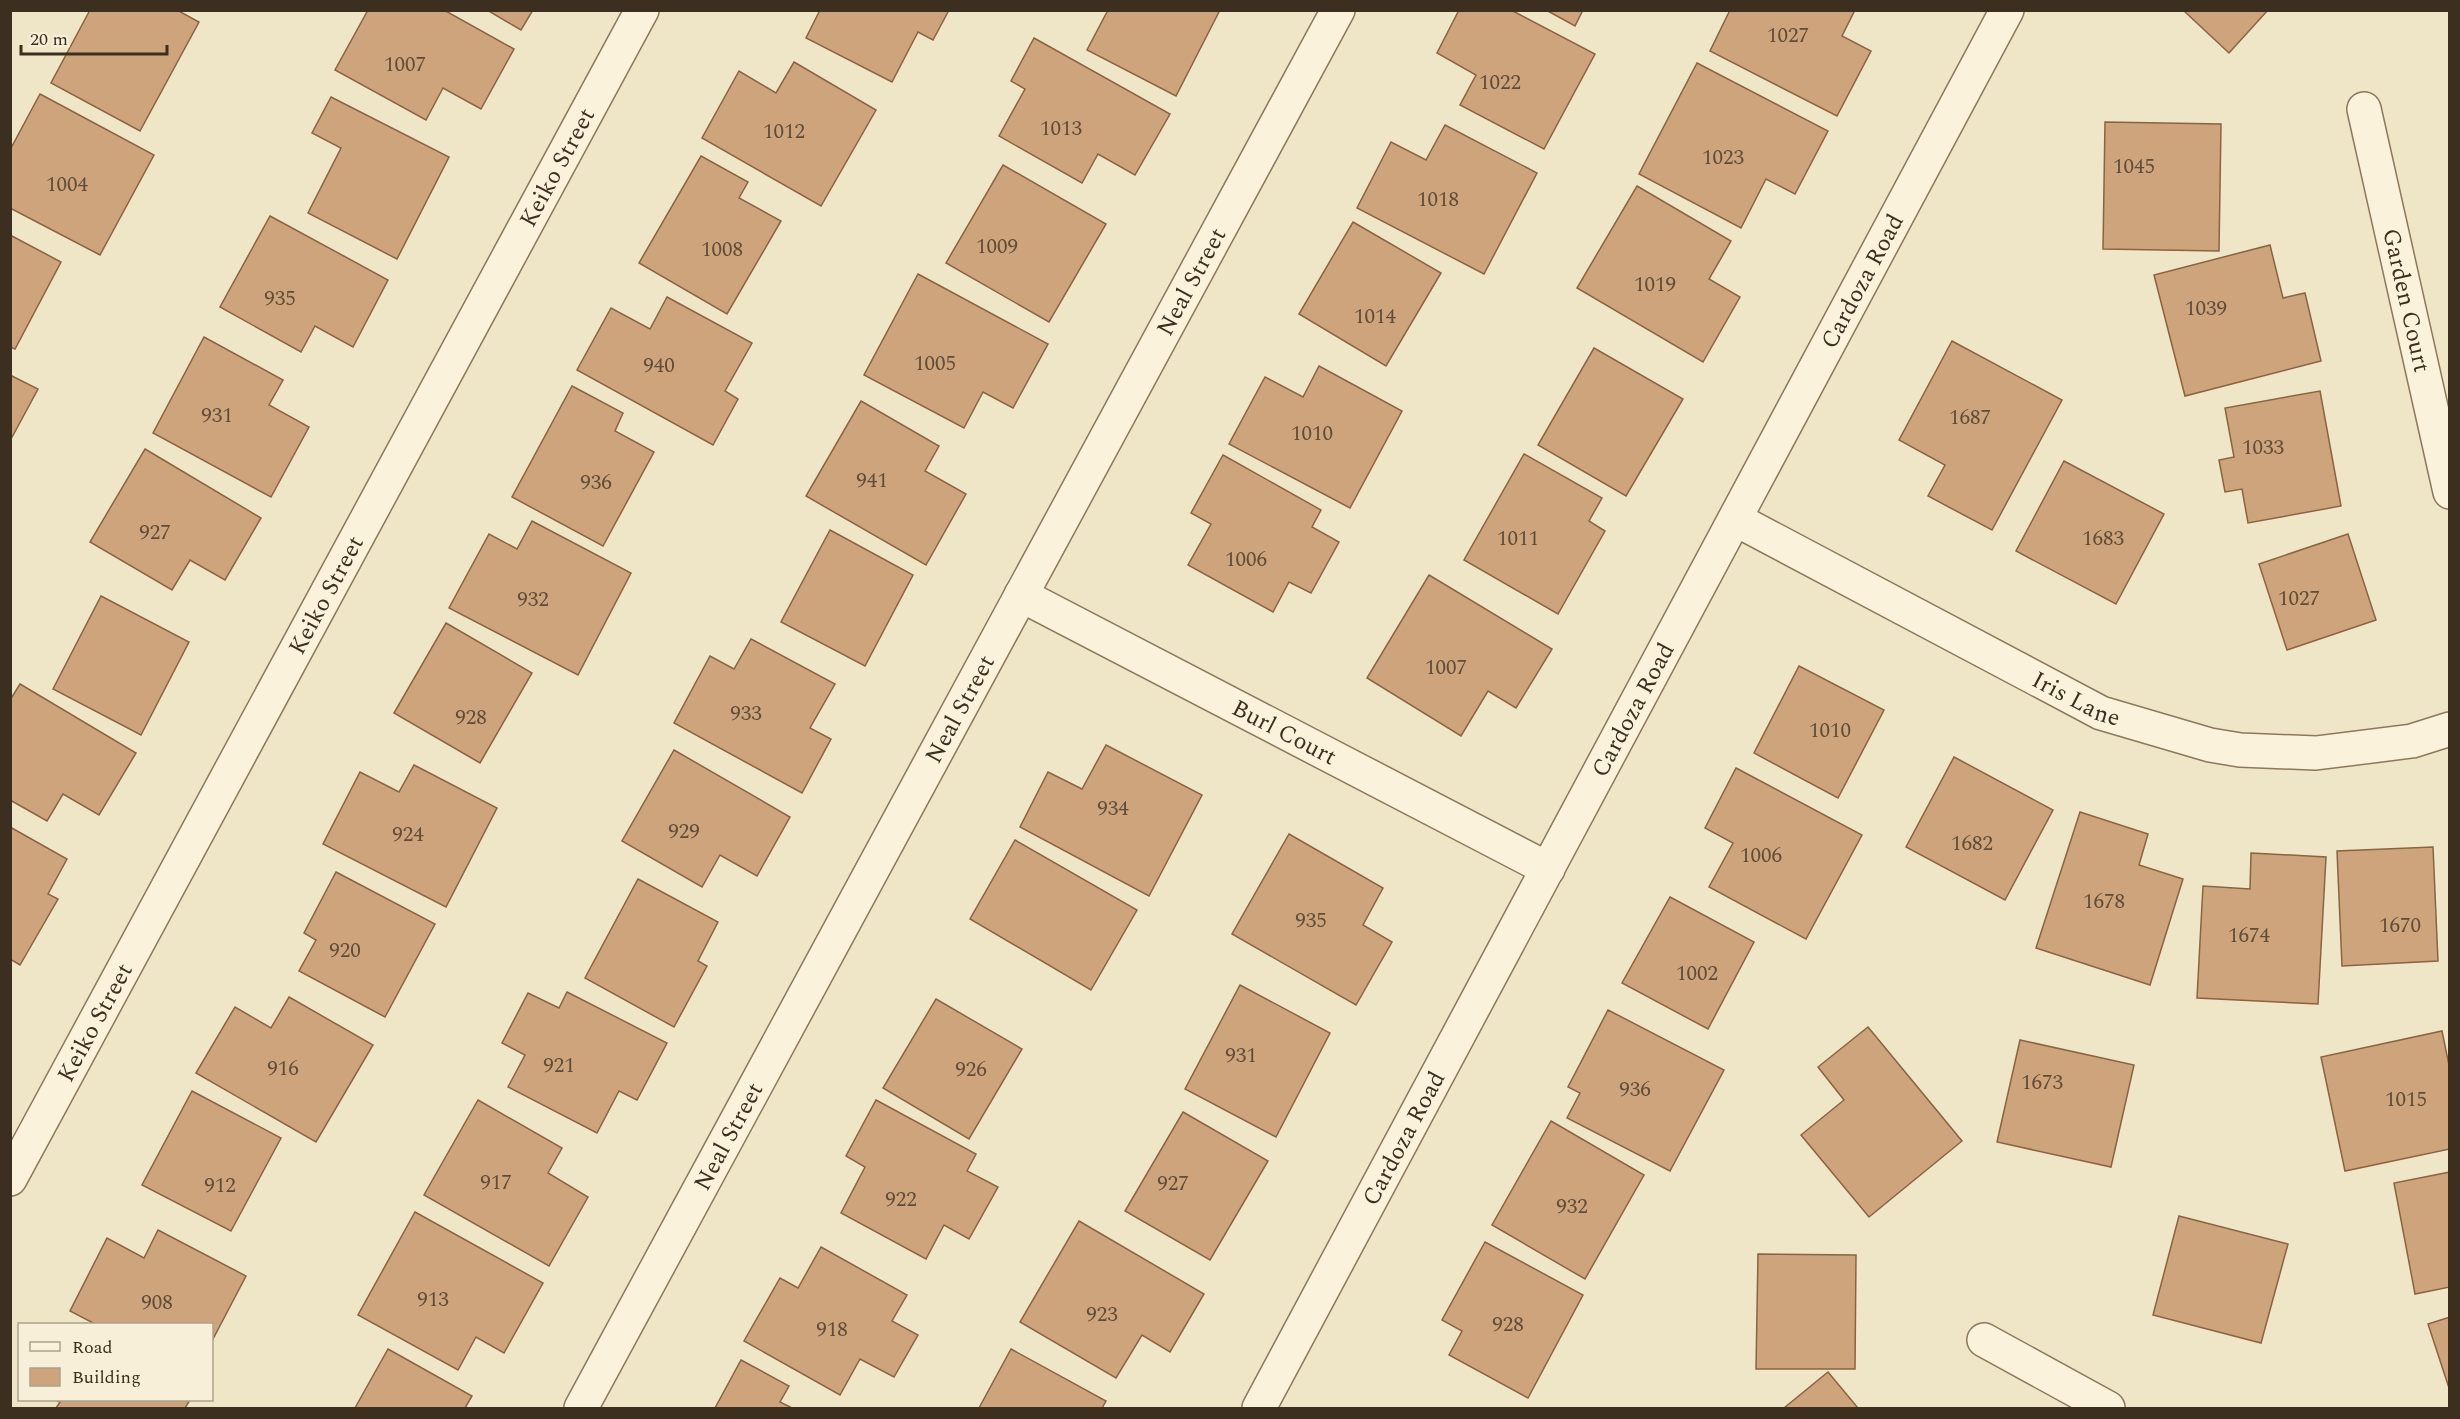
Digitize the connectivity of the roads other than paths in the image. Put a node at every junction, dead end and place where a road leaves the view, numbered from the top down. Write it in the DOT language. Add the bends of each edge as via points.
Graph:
graph roads {
  1 [pos="642,10"];
  2 [pos="1338,10"];
  3 [pos="2007,10"];
  4 [pos="2364,109"];
  5 [pos="2450,492"];
  6 [pos="1735,519"];
  7 [pos="1021,595"];
  8 [pos="2450,729"];
  9 [pos="1548,869"];
  10 [pos="10,1179"];
  11 [pos="1984,1340"];
  12 [pos="581,1408"];
  13 [pos="1259,1408"];
  14 [pos="2108,1408"];
  1 -- 10 [label="street, Keiko Street"];
  2 -- 7 [label="street, Neal Street"];
  3 -- 6 [label="street, Cardoza Road"];
  4 -- 5 [label="street, Garden Court"];
  6 -- 8 [label="street, Iris Lane" via="2101,713 2240,750 2316,753 2412,741"];
  6 -- 9 [label="street, Cardoza Road"];
  7 -- 9 [label="street, Burl Court"];
  7 -- 12 [label="street, Neal Street"];
  9 -- 13 [label="street, Cardoza Road"];
  11 -- 14 [label="street"];
}
